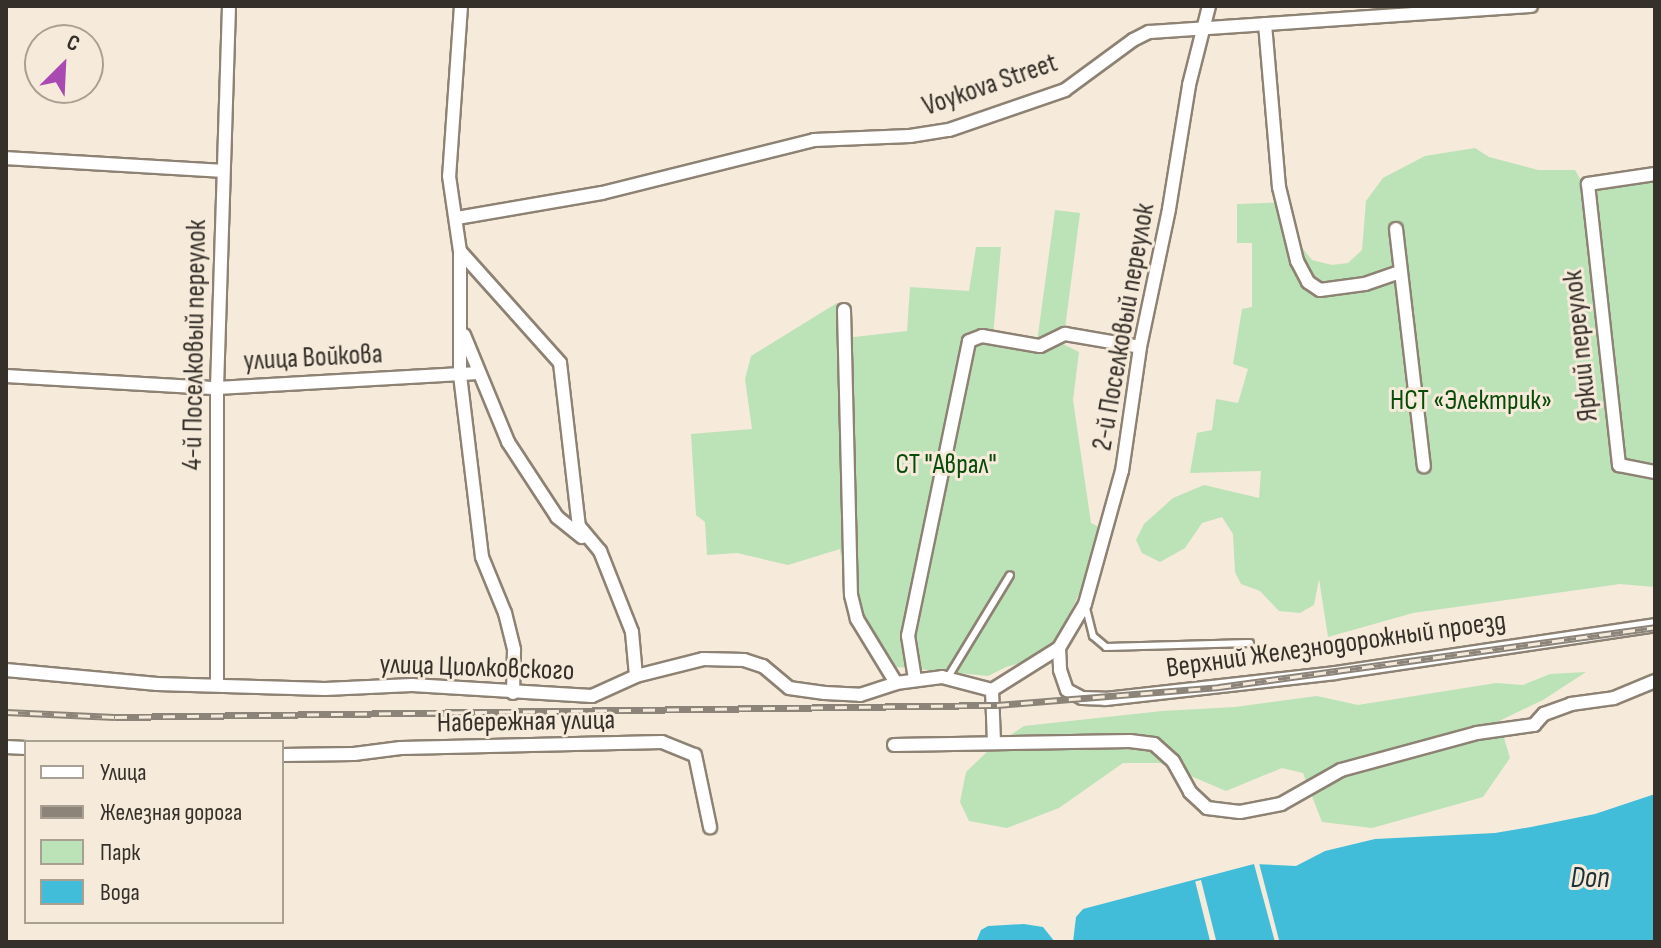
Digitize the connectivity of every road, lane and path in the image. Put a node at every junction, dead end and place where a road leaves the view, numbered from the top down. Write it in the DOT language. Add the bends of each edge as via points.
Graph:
graph roads {
  1 [pos="229,6"];
  2 [pos="461,6"];
  3 [pos="1209,6"];
  4 [pos="1531,6"];
  5 [pos="1265,24"];
  6 [pos="1205,28"];
  7 [pos="6,158"];
  8 [pos="223,171"];
  9 [pos="1655,174"];
  10 [pos="457,218"];
  11 [pos="1396,229"];
  12 [pos="460,251"];
  13 [pos="1399,272"];
  14 [pos="844,310"];
  15 [pos="461,328"];
  16 [pos="1140,347"];
  17 [pos="479,373"];
  18 [pos="460,375"];
  19 [pos="6,376"];
  20 [pos="217,388"];
  21 [pos="1424,466"];
  22 [pos="1655,472"];
  23 [pos="600,551"];
  24 [pos="1010,575"];
  25 [pos="1085,604"];
  26 [pos="1655,625"];
  27 [pos="1250,643"];
  28 [pos="1059,648"];
  29 [pos="6,670"];
  30 [pos="636,676"];
  31 [pos="948,678"];
  32 [pos="915,679"];
  33 [pos="1655,681"];
  34 [pos="896,683"];
  35 [pos="217,684"];
  36 [pos="992,690"];
  37 [pos="513,693"];
  38 [pos="994,742"];
  39 [pos="894,745"];
  40 [pos="284,755"];
  41 [pos="710,827"];
  1 -- 8 [label="street, 4-й Поселковый переулок"];
  2 -- 10 [label="street" via="449,176"];
  3 -- 6 [label="street, 2-й Поселковый переулок"];
  4 -- 5 [label="street, Voykova Street"];
  5 -- 6 [label="street, Voykova Street"];
  5 -- 13 [label="street" via="1279,187 1297,261 1308,282 1320,290 1365,284"];
  6 -- 10 [label="street, Voykova Street" via="1149,32 1065,90 949,130 814,140 602,193"];
  6 -- 16 [label="street, 2-й Поселковый переулок" via="1189,85"];
  7 -- 8 [label="street"];
  8 -- 20 [label="street, 4-й Поселковый переулок"];
  9 -- 22 [label="street, Яркий переулок" via="1588,184 1619,465"];
  10 -- 12 [label="street"];
  11 -- 13 [label="street"];
  12 -- 15 [label="street"];
  12 -- 23 [label="street" via="560,363 579,526"];
  13 -- 21 [label="street"];
  14 -- 34 [label="street" via="851,595 857,619"];
  15 -- 17 [label="street"];
  15 -- 18 [label="street"];
  16 -- 25 [label="street, 2-й Поселковый переулок" via="1122,471"];
  16 -- 32 [label="street" via="1065,334 1040,346 982,336 969,341 908,636"];
  17 -- 18 [label="street, улица Войкова"];
  17 -- 23 [label="street" via="508,442 557,517"];
  18 -- 20 [label="street, улица Войкова"];
  18 -- 37 [label="street" via="482,557 514,650"];
  19 -- 20 [label="street, улица Войкова"];
  20 -- 35 [label="street, 4-й Поселковый переулок"];
  23 -- 30 [label="street" via="632,632"];
  24 -- 31 [label="lane"];
  25 -- 27 [label="lane" via="1093,636 1106,647"];
  25 -- 28 [label="street, 2-й Поселковый переулок"];
  26 -- 28 [label="street, Верхний Железнодорожный проезд" via="1335,673 1105,699 1082,698 1067,690"];
  28 -- 36 [label="street"];
  29 -- 35 [label="street, улица Циолковского"];
  30 -- 34 [label="street, улица Циолковского" via="703,659 763,666 789,688 860,695"];
  30 -- 37 [label="street, улица Циолковского" via="592,696"];
  31 -- 32 [label="street, улица Циолковского"];
  31 -- 36 [label="street, улица Циолковского"];
  32 -- 34 [label="street, улица Циолковского"];
  33 -- 38 [label="street" via="1614,698 1571,704 1544,714 1534,725 1477,733 1341,770 1281,804 1240,812 1207,808 1154,744"];
  35 -- 37 [label="street, улица Циолковского" via="325,689 412,685"];
  36 -- 38 [label="street"];
  38 -- 39 [label="street"];
  40 -- 41 [label="street, Набережная улица" via="662,742 695,755"];
}
